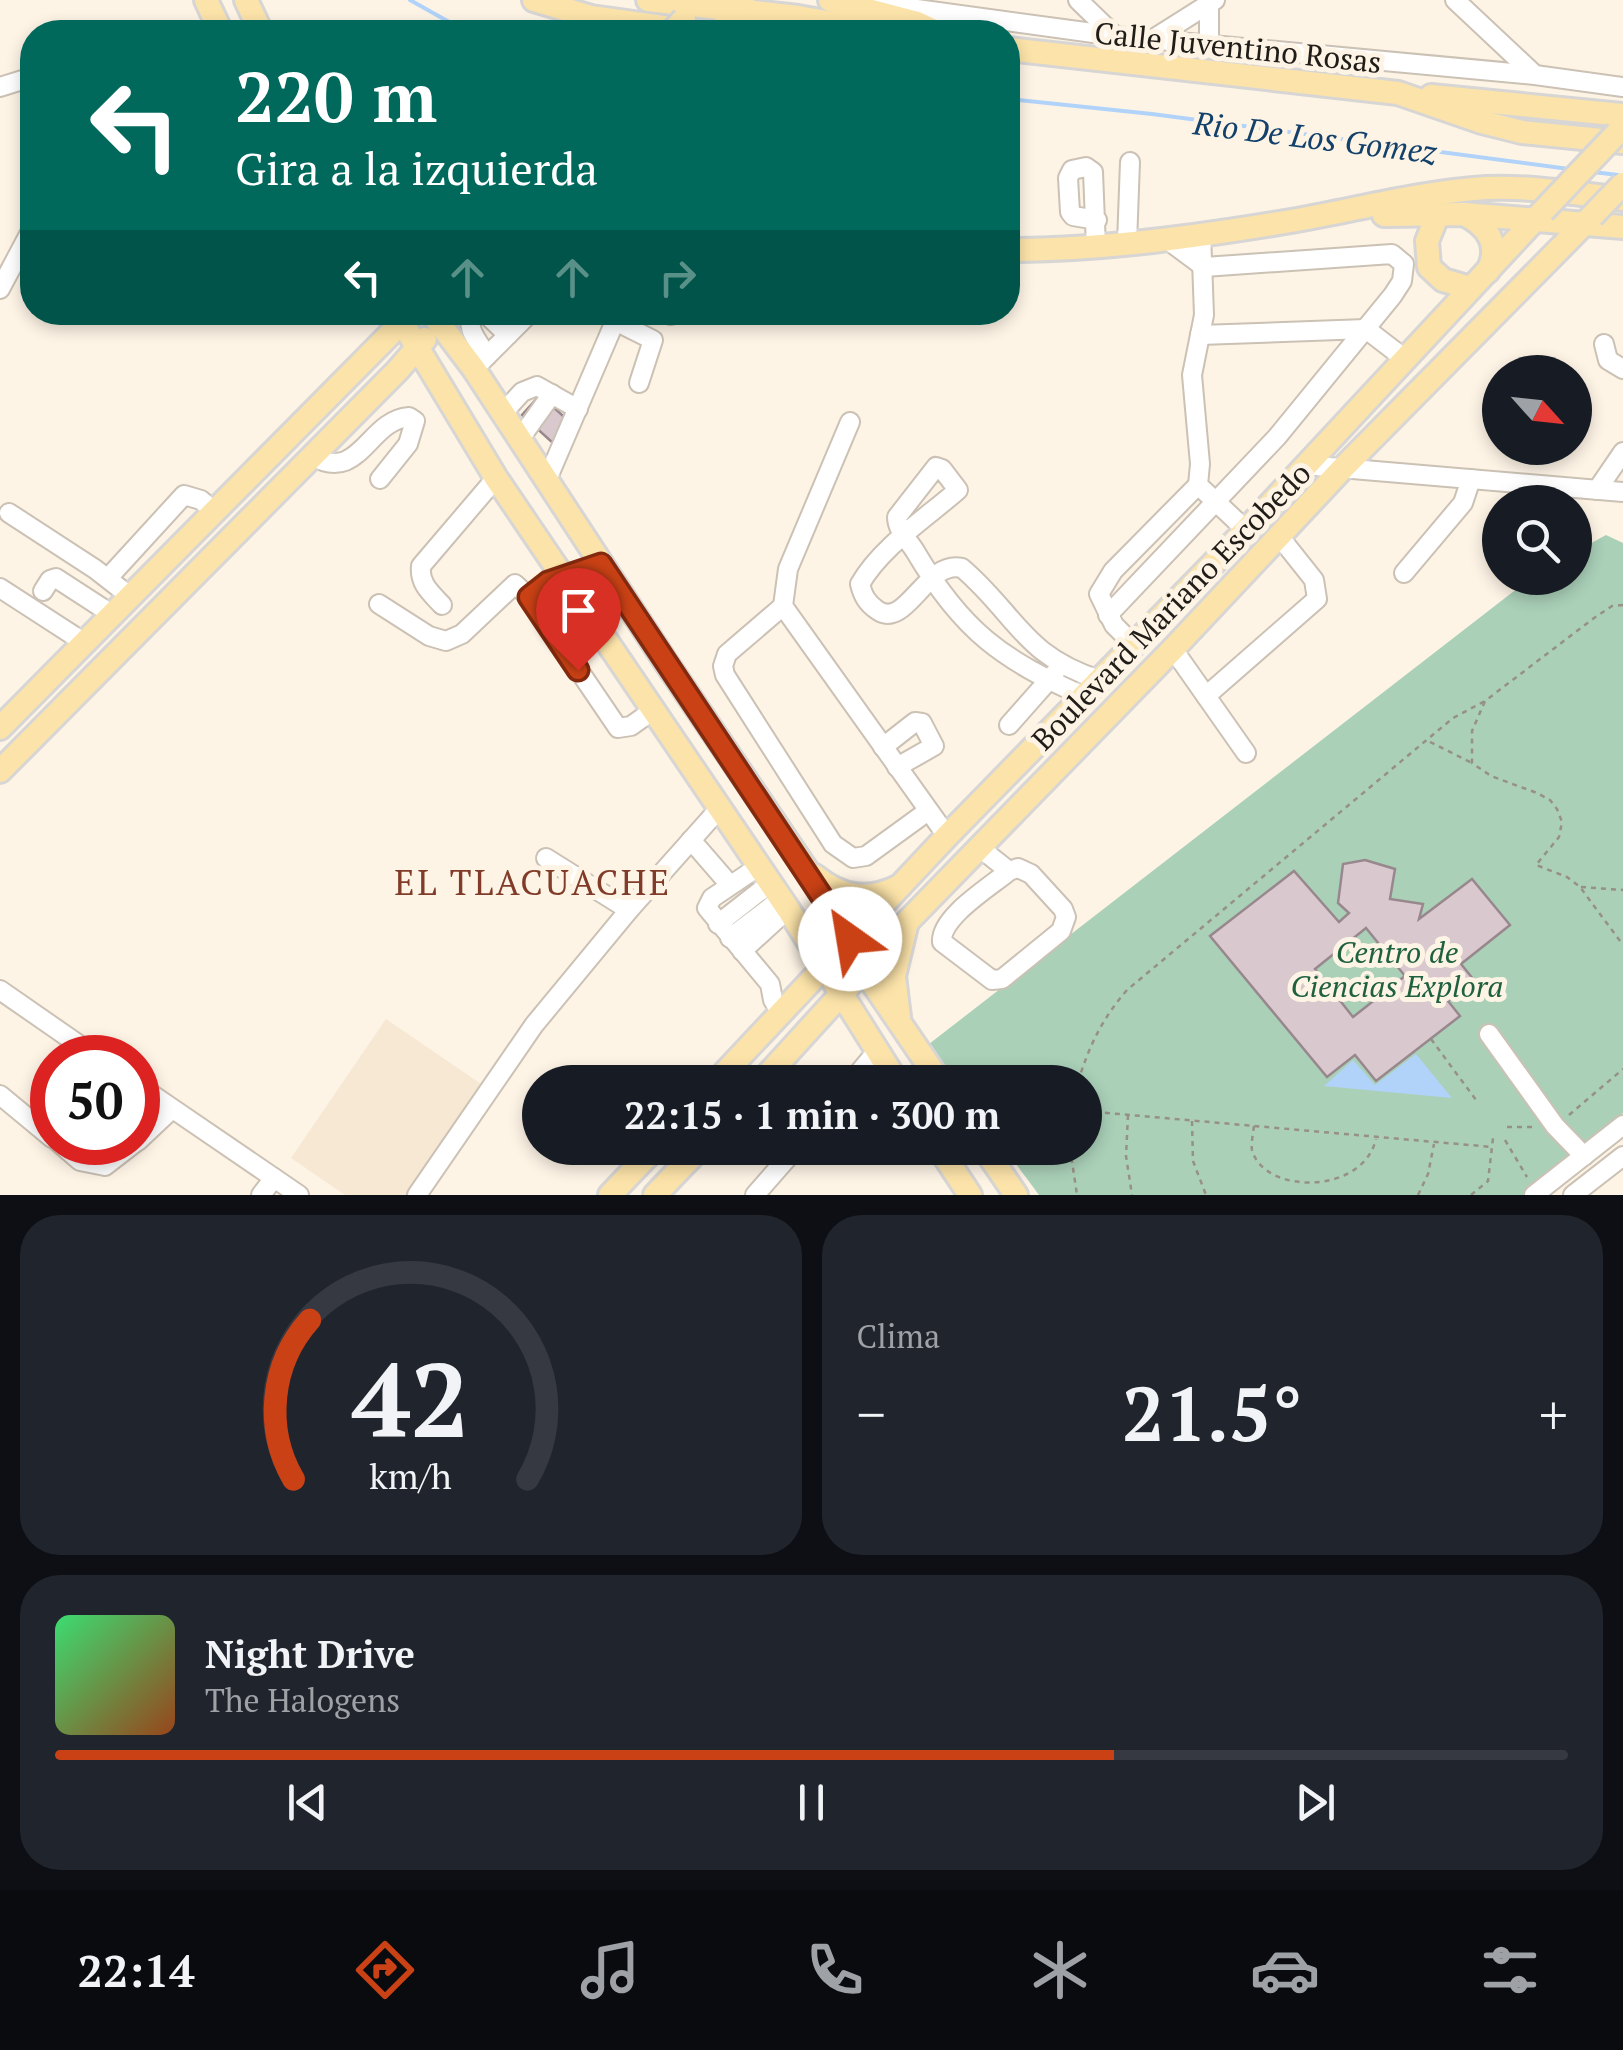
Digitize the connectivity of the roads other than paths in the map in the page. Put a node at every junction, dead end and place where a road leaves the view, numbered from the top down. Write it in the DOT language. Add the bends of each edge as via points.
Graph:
graph roads {
  1 [pos="534,0"];
  2 [pos="648,0"];
  3 [pos="830,0"];
  4 [pos="854,0"];
  5 [pos="1078,0"];
  6 [pos="1456,0"];
  7 [pos="1212,2"];
  8 [pos="790,9"];
  9 [pos="731,17"];
  10 [pos="691,18"];
  11 [pos="834,20"];
  12 [pos="906,20"];
  13 [pos="999,20"];
  14 [pos="1020,23"];
  15 [pos="1115,36"];
  16 [pos="1153,39"];
  17 [pos="1208,45"];
  18 [pos="1020,50"];
  19 [pos="1536,76"];
  20 [pos="1623,87"];
  21 [pos="1622,129"];
  22 [pos="1130,162"];
  23 [pos="1623,184"];
  24 [pos="1623,198"];
  25 [pos="1438,214"];
  26 [pos="1464,214"];
  27 [pos="1539,215"];
  28 [pos="1097,220"];
  29 [pos="1588,220"];
  30 [pos="1290,221"];
  31 [pos="1620,227"];
  32 [pos="1202,232"];
  33 [pos="1165,238"];
  34 [pos="1127,243"];
  35 [pos="1096,247"];
  36 [pos="1020,250"];
  37 [pos="20,252"];
  38 [pos="1553,257"];
  39 [pos="1204,267"];
  40 [pos="1479,280"];
  41 [pos="0,289"];
  42 [pos="394,325"];
  43 [pos="407,325"];
  44 [pos="433,325"];
  45 [pos="447,325"];
  46 [pos="469,325"];
  47 [pos="497,325"];
  48 [pos="519,325"];
  49 [pos="613,325"];
  50 [pos="630,325"];
  51 [pos="1366,329"];
  52 [pos="1200,335"];
  53 [pos="508,336"];
  54 [pos="1604,344"];
  55 [pos="417,348"];
  56 [pos="1405,359"];
  57 [pos="481,363"];
  58 [pos="1623,369"];
  59 [pos="397,372"];
  60 [pos="436,378"];
  61 [pos="639,383"];
  62 [pos="552,394"];
  63 [pos="575,407"];
  64 [pos="502,414"];
  65 [pos="850,422"];
  66 [pos="518,440"];
  67 [pos="1623,452"];
  68 [pos="312,456"];
  69 [pos="1305,465"];
  70 [pos="1342,469"];
  71 [pos="542,475"];
  72 [pos="496,478"];
  73 [pos="380,479"];
  74 [pos="1470,479"];
  75 [pos="1198,485"];
  76 [pos="1597,490"];
  77 [pos="1623,492"];
  78 [pos="1217,501"];
  79 [pos="215,512"];
  80 [pos="9,513"];
  81 [pos="1246,530"];
  82 [pos="1279,536"];
  83 [pos="1254,563"];
  84 [pos="601,564"];
  85 [pos="1404,573"];
  86 [pos="562,576"];
  87 [pos="108,578"];
  88 [pos="931,578"];
  89 [pos="524,584"];
  90 [pos="0,588"];
  91 [pos="44,591"];
  92 [pos="131,597"];
  93 [pos="379,604"];
  94 [pos="442,605"];
  95 [pos="783,606"];
  96 [pos="113,615"];
  97 [pos="1108,615"];
  98 [pos="85,643"];
  99 [pos="1135,646"];
  100 [pos="1034,647"];
  101 [pos="1173,649"];
  102 [pos="1016,662"];
  103 [pos="1062,665"];
  104 [pos="1048,680"];
  105 [pos="1093,689"];
  106 [pos="1206,696"];
  107 [pos="652,712"];
  108 [pos="1008,725"];
  109 [pos="0,728"];
  110 [pos="882,747"];
  111 [pos="1246,753"];
  112 [pos="775,755"];
  113 [pos="896,767"];
  114 [pos="0,771"];
  115 [pos="744,775"];
  116 [pos="718,810"];
  117 [pos="928,811"];
  118 [pos="948,836"];
  119 [pos="690,840"];
  120 [pos="980,848"];
  121 [pos="546,858"];
  122 [pos="804,866"];
  123 [pos="1010,872"];
  124 [pos="907,882"];
  125 [pos="730,885"];
  126 [pos="774,890"];
  127 [pos="628,910"];
  128 [pos="907,922"];
  129 [pos="800,930"];
  130 [pos="730,938"];
  131 [pos="850,939"];
  132 [pos="822,967"];
  133 [pos="863,969"];
  134 [pos="0,990"];
  135 [pos="840,996"];
  136 [pos="786,1008"];
  137 [pos="899,1021"];
  138 [pos="1490,1034"];
  139 [pos="65,1035"];
  140 [pos="877,1051"];
  141 [pos="732,1065"];
  142 [pos="776,1065"];
  143 [pos="865,1065"];
  144 [pos="886,1065"];
  145 [pos="929,1065"];
  146 [pos="0,1094"];
  147 [pos="160,1101"];
  148 [pos="172,1109"];
  149 [pos="30,1119"];
  150 [pos="160,1120"];
  151 [pos="1623,1125"];
  152 [pos="1584,1156"];
  153 [pos="1623,1156"];
  154 [pos="639,1165"];
  155 [pos="684,1165"];
  156 [pos="781,1165"];
  157 [pos="950,1165"];
  158 [pos="996,1165"];
  159 [pos="274,1178"];
  160 [pos="1536,1193"];
  161 [pos="262,1195"];
  162 [pos="300,1195"];
  163 [pos="417,1195"];
  164 [pos="610,1195"];
  165 [pos="655,1195"];
  166 [pos="755,1195"];
  167 [pos="970,1195"];
  168 [pos="1016,1195"];
  169 [pos="1573,1195"];
  1 -- 10 [label="main road" via="591,17"];
  2 -- 10 [label="main road"];
  3 -- 12 [label="main road"];
  4 -- 13 [label="street, Calle Juventino Rosas"];
  5 -- 15 [label="street"];
  6 -- 19 [label="street"];
  7 -- 16 [label="street"];
  7 -- 17 [label="street"];
  8 -- 9 [label="main road"];
  8 -- 11 [label="main road"];
  9 -- 10 [label="main road"];
  14 -- 15 [label="street, Calle Juventino Rosas"];
  15 -- 16 [label="street, Calle Juventino Rosas"];
  16 -- 17 [label="street, Calle Juventino Rosas"];
  17 -- 19 [label="street, Calle Juventino Rosas"];
  18 -- 21 [label="main road" via="1398,93 1522,132"];
  19 -- 20 [label="street, Calle Juventino Rosas"];
  21 -- 27 [label="main road, Boulevard Mariano Escobedo, bridge"];
  22 -- 34 [label="street"];
  23 -- 29 [label="main road, Boulevard Mariano Escobedo, bridge"];
  24 -- 30 [label="main road" via="1461,190"];
  25 -- 26 [label="main road"];
  25 -- 30 [label="main road"];
  25 -- 40 [label="main road" via="1427,241 1430,267 1443,280"];
  26 -- 27 [label="main road"];
  26 -- 40 [label="main road" via="1491,237 1494,258"];
  27 -- 29 [label="main road"];
  27 -- 40 [label="main road, Boulevard Mariano Escobedo"];
  28 -- 35 [label="street"];
  29 -- 31 [label="main road"];
  29 -- 38 [label="main road, Boulevard Mariano Escobedo"];
  30 -- 32 [label="main road"];
  31 -- 38 [label="main road"];
  32 -- 33 [label="main road"];
  32 -- 39 [label="street"];
  33 -- 34 [label="main road"];
  33 -- 39 [label="street"];
  34 -- 35 [label="main road"];
  35 -- 36 [label="main road"];
  37 -- 41 [label="street"];
  38 -- 70 [label="main road, Boulevard Mariano Escobedo"];
  39 -- 51 [label="street" via="1392,254 1405,272"];
  39 -- 52 [label="street"];
  40 -- 56 [label="main road, Boulevard Mariano Escobedo"];
  42 -- 79 [label="main road"];
  43 -- 55 [label="main road"];
  44 -- 55 [label="main road"];
  45 -- 57 [label="main road"];
  46 -- 57 [label="street"];
  47 -- 53 [label="street"];
  48 -- 53 [label="street"];
  49 -- 63 [label="street"];
  50 -- 61 [label="street" via="653,340"];
  51 -- 52 [label="street"];
  51 -- 56 [label="street"];
  51 -- 78 [label="street"];
  52 -- 75 [label="street" via="1192,375"];
  53 -- 57 [label="street"];
  54 -- 58 [label="street" via="1608,360"];
  55 -- 59 [label="main road"];
  55 -- 60 [label="main road"];
  56 -- 69 [label="main road, Boulevard Mariano Escobedo"];
  57 -- 64 [label="main road"];
  59 -- 60 [label="main road"];
  59 -- 68 [label="main road"];
  60 -- 72 [label="main road"];
  62 -- 63 [label="street"];
  62 -- 64 [label="street" via="529,387"];
  62 -- 66 [label="street"];
  63 -- 71 [label="street"];
  64 -- 66 [label="main road"];
  65 -- 95 [label="street" via="788,569"];
  66 -- 71 [label="main road"];
  67 -- 76 [label="street"];
  68 -- 73 [label="street" via="333,466 343,463 393,422 409,417 415,421 412,436"];
  68 -- 114 [label="main road"];
  69 -- 70 [label="street"];
  69 -- 81 [label="main road, Boulevard Mariano Escobedo"];
  70 -- 74 [label="street"];
  70 -- 82 [label="main road, Boulevard Mariano Escobedo"];
  71 -- 84 [label="main road"];
  72 -- 86 [label="main road"];
  72 -- 94 [label="street" via="421,566 425,588"];
  74 -- 76 [label="street"];
  74 -- 85 [label="street" via="1463,504"];
  75 -- 78 [label="street"];
  75 -- 97 [label="street" via="1103,582 1099,594"];
  76 -- 77 [label="street"];
  78 -- 81 [label="street"];
  78 -- 97 [label="street"];
  79 -- 87 [label="street" via="184,495"];
  79 -- 92 [label="main road"];
  80 -- 87 [label="street"];
  81 -- 83 [label="main road" via="1256,548"];
  81 -- 99 [label="main road, Boulevard Mariano Escobedo"];
  82 -- 83 [label="main road, Boulevard Mariano Escobedo"];
  82 -- 106 [label="street" via="1314,580 1317,600"];
  83 -- 101 [label="main road, Boulevard Mariano Escobedo"];
  84 -- 86 [label="street"];
  84 -- 115 [label="main road"];
  86 -- 89 [label="street"];
  86 -- 107 [label="main road"];
  87 -- 92 [label="street"];
  88 -- 88 [label="street" via="906,536 860,584 863,598 891,615"];
  88 -- 100 [label="street" via="949,566 962,568"];
  88 -- 102 [label="street" via="984,641"];
  89 -- 93 [label="street" via="446,641"];
  89 -- 107 [label="street" via="618,728"];
  90 -- 98 [label="street"];
  91 -- 96 [label="street" via="56,578"];
  92 -- 96 [label="main road"];
  95 -- 110 [label="street"];
  95 -- 112 [label="street" via="727,654 723,666"];
  96 -- 98 [label="main road"];
  97 -- 99 [label="street"];
  98 -- 109 [label="main road"];
  99 -- 105 [label="main road, Boulevard Mariano Escobedo"];
  100 -- 102 [label="street"];
  100 -- 103 [label="street"];
  101 -- 106 [label="street"];
  101 -- 120 [label="main road, Boulevard Mariano Escobedo"];
  102 -- 104 [label="street"];
  103 -- 104 [label="street"];
  103 -- 105 [label="street"];
  104 -- 105 [label="street"];
  104 -- 108 [label="street"];
  105 -- 118 [label="main road, Boulevard Mariano Escobedo"];
  106 -- 111 [label="street"];
  107 -- 116 [label="main road"];
  110 -- 113 [label="street"];
  110 -- 113 [label="street" via="922,723 934,746"];
  112 -- 115 [label="street"];
  112 -- 117 [label="street" via="833,844 854,858 878,850"];
  113 -- 117 [label="street"];
  115 -- 122 [label="main road"];
  116 -- 119 [label="street"];
  116 -- 126 [label="main road"];
  117 -- 118 [label="street"];
  118 -- 124 [label="main road, Boulevard Mariano Escobedo"];
  119 -- 125 [label="street"];
  119 -- 127 [label="street"];
  120 -- 123 [label="street"];
  120 -- 128 [label="main road, Boulevard Mariano Escobedo"];
  121 -- 127 [label="street"];
  122 -- 124 [label="main road" via="834,891 854,896"];
  122 -- 131 [label="main road"];
  123 -- 123 [label="street" via="954,916 940,936 992,980 1062,931 1066,918 1031,874"];
  124 -- 131 [label="main road, Boulevard Mariano Escobedo"];
  125 -- 126 [label="street"];
  125 -- 130 [label="street" via="707,908"];
  126 -- 129 [label="main road"];
  126 -- 130 [label="street"];
  126 -- 130 [label="street"];
  127 -- 163 [label="street" via="510,1056"];
  128 -- 133 [label="main road, Boulevard Mariano Escobedo"];
  128 -- 137 [label="main road" via="894,976"];
  129 -- 132 [label="main road"];
  129 -- 136 [label="main road" via="798,972"];
  130 -- 136 [label="street" via="770,984 773,1000"];
  131 -- 132 [label="main road, Boulevard Mariano Escobedo"];
  131 -- 133 [label="main road"];
  132 -- 135 [label="main road"];
  132 -- 136 [label="main road, Boulevard Mariano Escobedo"];
  133 -- 135 [label="main road, Boulevard Mariano Escobedo"];
  133 -- 137 [label="main road"];
  134 -- 139 [label="street"];
  135 -- 140 [label="main road"];
  135 -- 142 [label="main road, Boulevard Mariano Escobedo"];
  136 -- 141 [label="main road, Boulevard Mariano Escobedo"];
  137 -- 145 [label="main road"];
  138 -- 152 [label="street"];
  140 -- 143 [label="street"];
  140 -- 144 [label="main road"];
  146 -- 149 [label="street"];
  147 -- 148 [label="street"];
  148 -- 150 [label="street"];
  148 -- 159 [label="street"];
  151 -- 152 [label="street"];
  152 -- 160 [label="street"];
  153 -- 169 [label="street"];
  154 -- 164 [label="main road"];
  155 -- 165 [label="main road"];
  156 -- 166 [label="street"];
  157 -- 167 [label="main road"];
  158 -- 168 [label="main road"];
  159 -- 161 [label="street"];
  159 -- 162 [label="street"];
}
